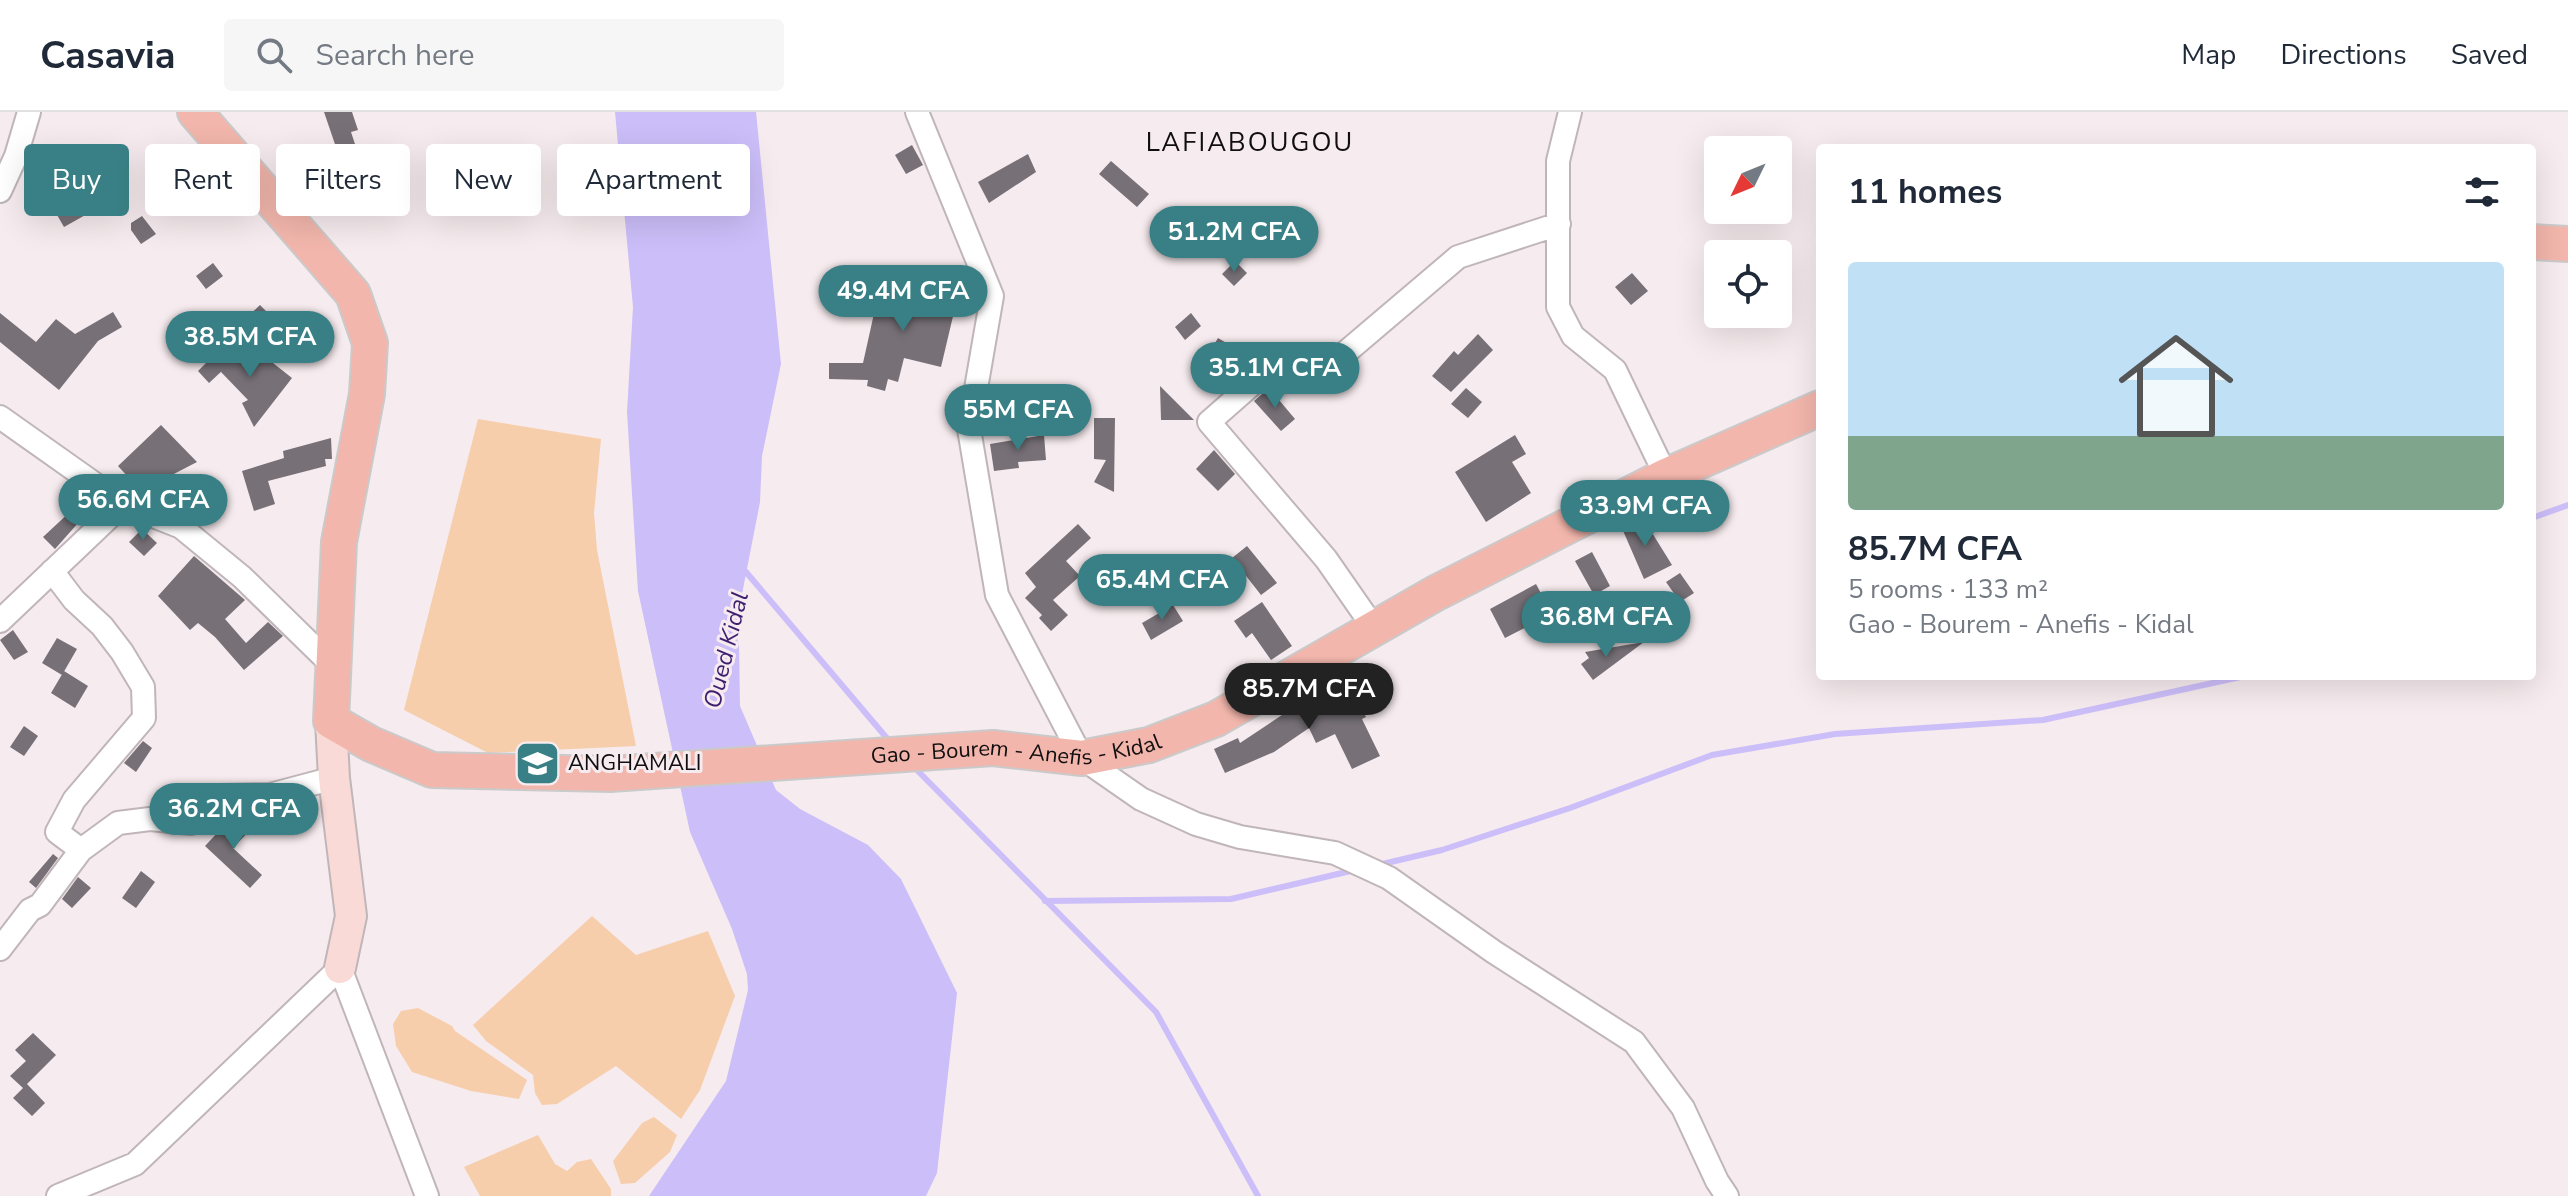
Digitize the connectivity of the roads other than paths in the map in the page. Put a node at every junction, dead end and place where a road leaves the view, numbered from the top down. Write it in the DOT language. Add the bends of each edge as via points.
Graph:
graph roads {
  1 [pos="29,112"];
  2 [pos="195,112"];
  3 [pos="917,112"];
  4 [pos="1570,112"];
  5 [pos="0,191"];
  6 [pos="1559,224"];
  7 [pos="2536,242"];
  8 [pos="2568,244"];
  9 [pos="1816,410"];
  10 [pos="0,417"];
  11 [pos="1666,476"];
  12 [pos="123,504"];
  13 [pos="52,571"];
  14 [pos="0,621"];
  15 [pos="1374,628"];
  16 [pos="333,666"];
  17 [pos="331,721"];
  18 [pos="1082,758"];
  19 [pos="334,778"];
  20 [pos="81,850"];
  21 [pos="0,949"];
  22 [pos="340,968"];
  23 [pos="58,1196"];
  24 [pos="427,1196"];
  25 [pos="1727,1196"];
  1 -- 5 [label="street"];
  2 -- 16 [label="main road" via="353,294 370,343 367,394 339,542"];
  3 -- 18 [label="street" via="992,296 969,429 997,595"];
  4 -- 6 [label="street" via="1558,161"];
  6 -- 11 [label="street" via="1558,307 1573,336 1615,370"];
  6 -- 15 [label="street" via="1458,257 1338,359 1293,359 1259,378 1209,422 1326,559"];
  7 -- 8 [label="main road"];
  9 -- 11 [label="main road, Gao - Bourem - Anefis - Kidal"];
  10 -- 12 [label="street"];
  11 -- 15 [label="main road, Gao - Bourem - Anefis - Kidal"];
  12 -- 13 [label="street"];
  12 -- 16 [label="street" via="181,527 242,577"];
  13 -- 14 [label="street"];
  13 -- 20 [label="street" via="102,626 143,687 144,718 74,800 57,832"];
  15 -- 18 [label="main road, Gao - Bourem - Anefis - Kidal" via="1216,719 1149,745"];
  16 -- 17 [label="main road"];
  17 -- 18 [label="main road, Gao - Bourem - Anefis - Kidal" via="432,770 610,774 993,748"];
  17 -- 19 [label="street"];
  18 -- 25 [label="street" via="1141,799 1196,824 1335,853 1389,878 1634,1042 1683,1108"];
  19 -- 20 [label="street" via="270,795 219,796 191,823 118,823"];
  19 -- 22 [label="street" via="351,916"];
  20 -- 21 [label="street"];
  22 -- 23 [label="street" via="135,1164"];
  22 -- 24 [label="street"];
}
